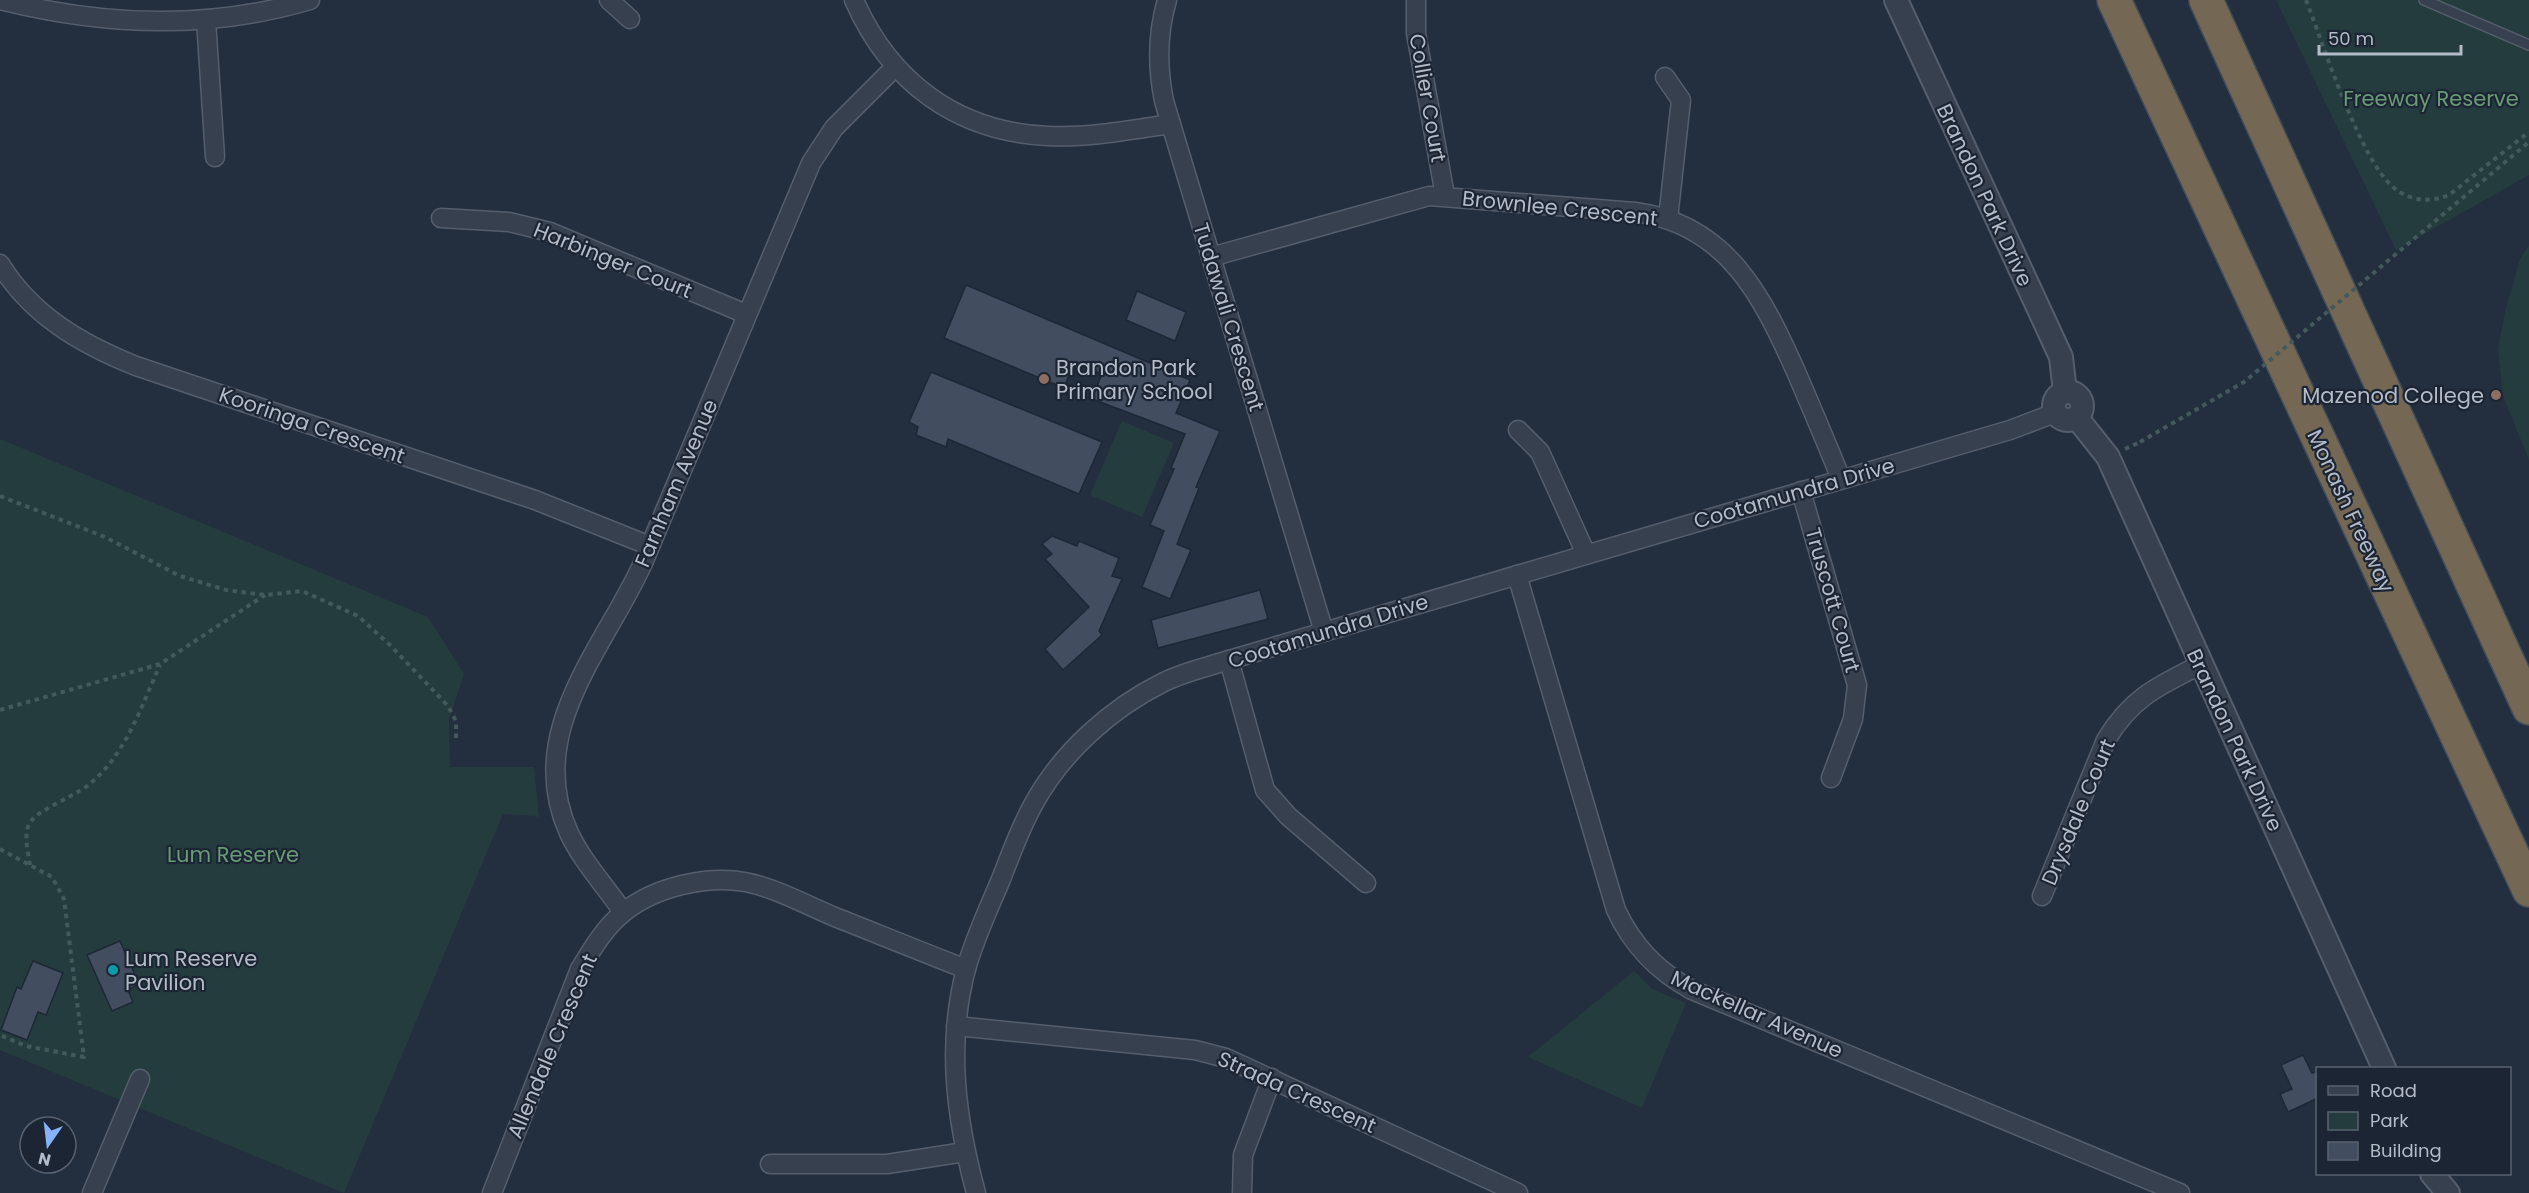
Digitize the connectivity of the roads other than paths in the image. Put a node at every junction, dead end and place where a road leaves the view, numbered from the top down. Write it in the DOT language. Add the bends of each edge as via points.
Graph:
graph roads {
  1 [pos="0,0"];
  2 [pos="310,0"];
  3 [pos="609,0"];
  4 [pos="854,0"];
  5 [pos="1167,0"];
  6 [pos="1416,0"];
  7 [pos="1896,0"];
  8 [pos="2114,0"];
  9 [pos="2206,0"];
  10 [pos="2424,0"];
  11 [pos="630,19"];
  12 [pos="206,20"];
  13 [pos="2529,45"];
  14 [pos="894,68"];
  15 [pos="1665,76"];
  16 [pos="1171,124"];
  17 [pos="215,157"];
  18 [pos="1445,196"];
  19 [pos="441,218"];
  20 [pos="1668,219"];
  21 [pos="1211,257"];
  22 [pos="0,264"];
  23 [pos="746,314"];
  24 [pos="2066,415"];
  25 [pos="1518,430"];
  26 [pos="1841,479"];
  27 [pos="1801,491"];
  28 [pos="650,546"];
  29 [pos="1586,554"];
  30 [pos="1517,574"];
  31 [pos="1324,632"];
  32 [pos="1229,660"];
  33 [pos="2200,665"];
  34 [pos="2529,708"];
  35 [pos="1831,778"];
  36 [pos="1365,883"];
  37 [pos="2529,891"];
  38 [pos="2042,896"];
  39 [pos="624,912"];
  40 [pos="966,969"];
  41 [pos="956,1026"];
  42 [pos="2384,1067"];
  43 [pos="1272,1078"];
  44 [pos="140,1080"];
  45 [pos="965,1152"];
  46 [pos="770,1164"];
  47 [pos="92,1193"];
  48 [pos="492,1193"];
  49 [pos="976,1193"];
  50 [pos="1242,1193"];
  51 [pos="1518,1193"];
  52 [pos="2180,1193"];
  1 -- 12 [label="street" via="105,19"];
  2 -- 12 [label="street"];
  3 -- 11 [label="street"];
  4 -- 14 [label="street"];
  5 -- 16 [label="street, Tudawali Crescent" via="1159,31 1159,69"];
  6 -- 18 [label="street, Collier Court" via="1416,33"];
  7 -- 24 [label="street, Brandon Park Drive" via="2061,357 2065,392 2056,398"];
  8 -- 37 [label="highway, Monash Freeway"];
  9 -- 34 [label="highway"];
  10 -- 13 [label="lane"];
  12 -- 17 [label="street"];
  14 -- 16 [label="street" via="954,111 1006,131 1063,136"];
  14 -- 23 [label="street, Farnham Avenue" via="839,122 818,150"];
  15 -- 20 [label="street" via="1681,100"];
  16 -- 21 [label="street, Tudawali Crescent"];
  18 -- 20 [label="street, Brownlee Crescent" via="1635,212"];
  18 -- 21 [label="street, Brownlee Crescent" via="1419,198"];
  19 -- 23 [label="street, Harbinger Court" via="487,219 550,232"];
  20 -- 26 [label="street, Brownlee Crescent" via="1716,248 1756,290"];
  21 -- 31 [label="street, Tudawali Crescent"];
  22 -- 28 [label="street, Kooringa Crescent" via="12,283 44,315 97,350 545,504"];
  23 -- 28 [label="street, Farnham Avenue"];
  24 -- 26 [label="street, Cootamundra Drive"];
  24 -- 33 [label="street, Brandon Park Drive" via="2108,458"];
  25 -- 29 [label="street" via="1540,452"];
  26 -- 27 [label="street, Cootamundra Drive"];
  27 -- 29 [label="street, Cootamundra Drive"];
  27 -- 35 [label="street, Truscott Court" via="1857,685 1852,725"];
  28 -- 39 [label="street, Farnham Avenue" via="631,590 590,657 573,695 560,732 555,768 560,806 570,834"];
  29 -- 30 [label="street, Cootamundra Drive"];
  30 -- 31 [label="street, Cootamundra Drive"];
  30 -- 52 [label="street, Mackellar Avenue" via="1616,910 1630,936 1652,963 1692,990"];
  31 -- 32 [label="street, Cootamundra Drive"];
  32 -- 36 [label="street" via="1265,790 1288,816"];
  32 -- 40 [label="street, Cootamundra Drive" via="1144,693 1091,732 1068,757 1038,796 1021,829"];
  33 -- 38 [label="street, Drysdale Court" via="2143,696 2115,726"];
  33 -- 42 [label="street, Brandon Park Drive"];
  39 -- 40 [label="street, Allendale Crescent" via="649,897 676,888 705,882 745,882"];
  39 -- 48 [label="street, Allendale Crescent" via="603,933 580,969"];
  40 -- 41 [label="street, Cootamundra Drive"];
  41 -- 43 [label="street, Strada Crescent" via="1195,1050 1226,1058"];
  41 -- 45 [label="street, Cootamundra Drive" via="956,1096"];
  43 -- 50 [label="street" via="1243,1155"];
  43 -- 51 [label="street, Strada Crescent"];
  44 -- 47 [label="street"];
  45 -- 46 [label="street" via="895,1164"];
  45 -- 49 [label="street, Cootamundra Drive"];
}
